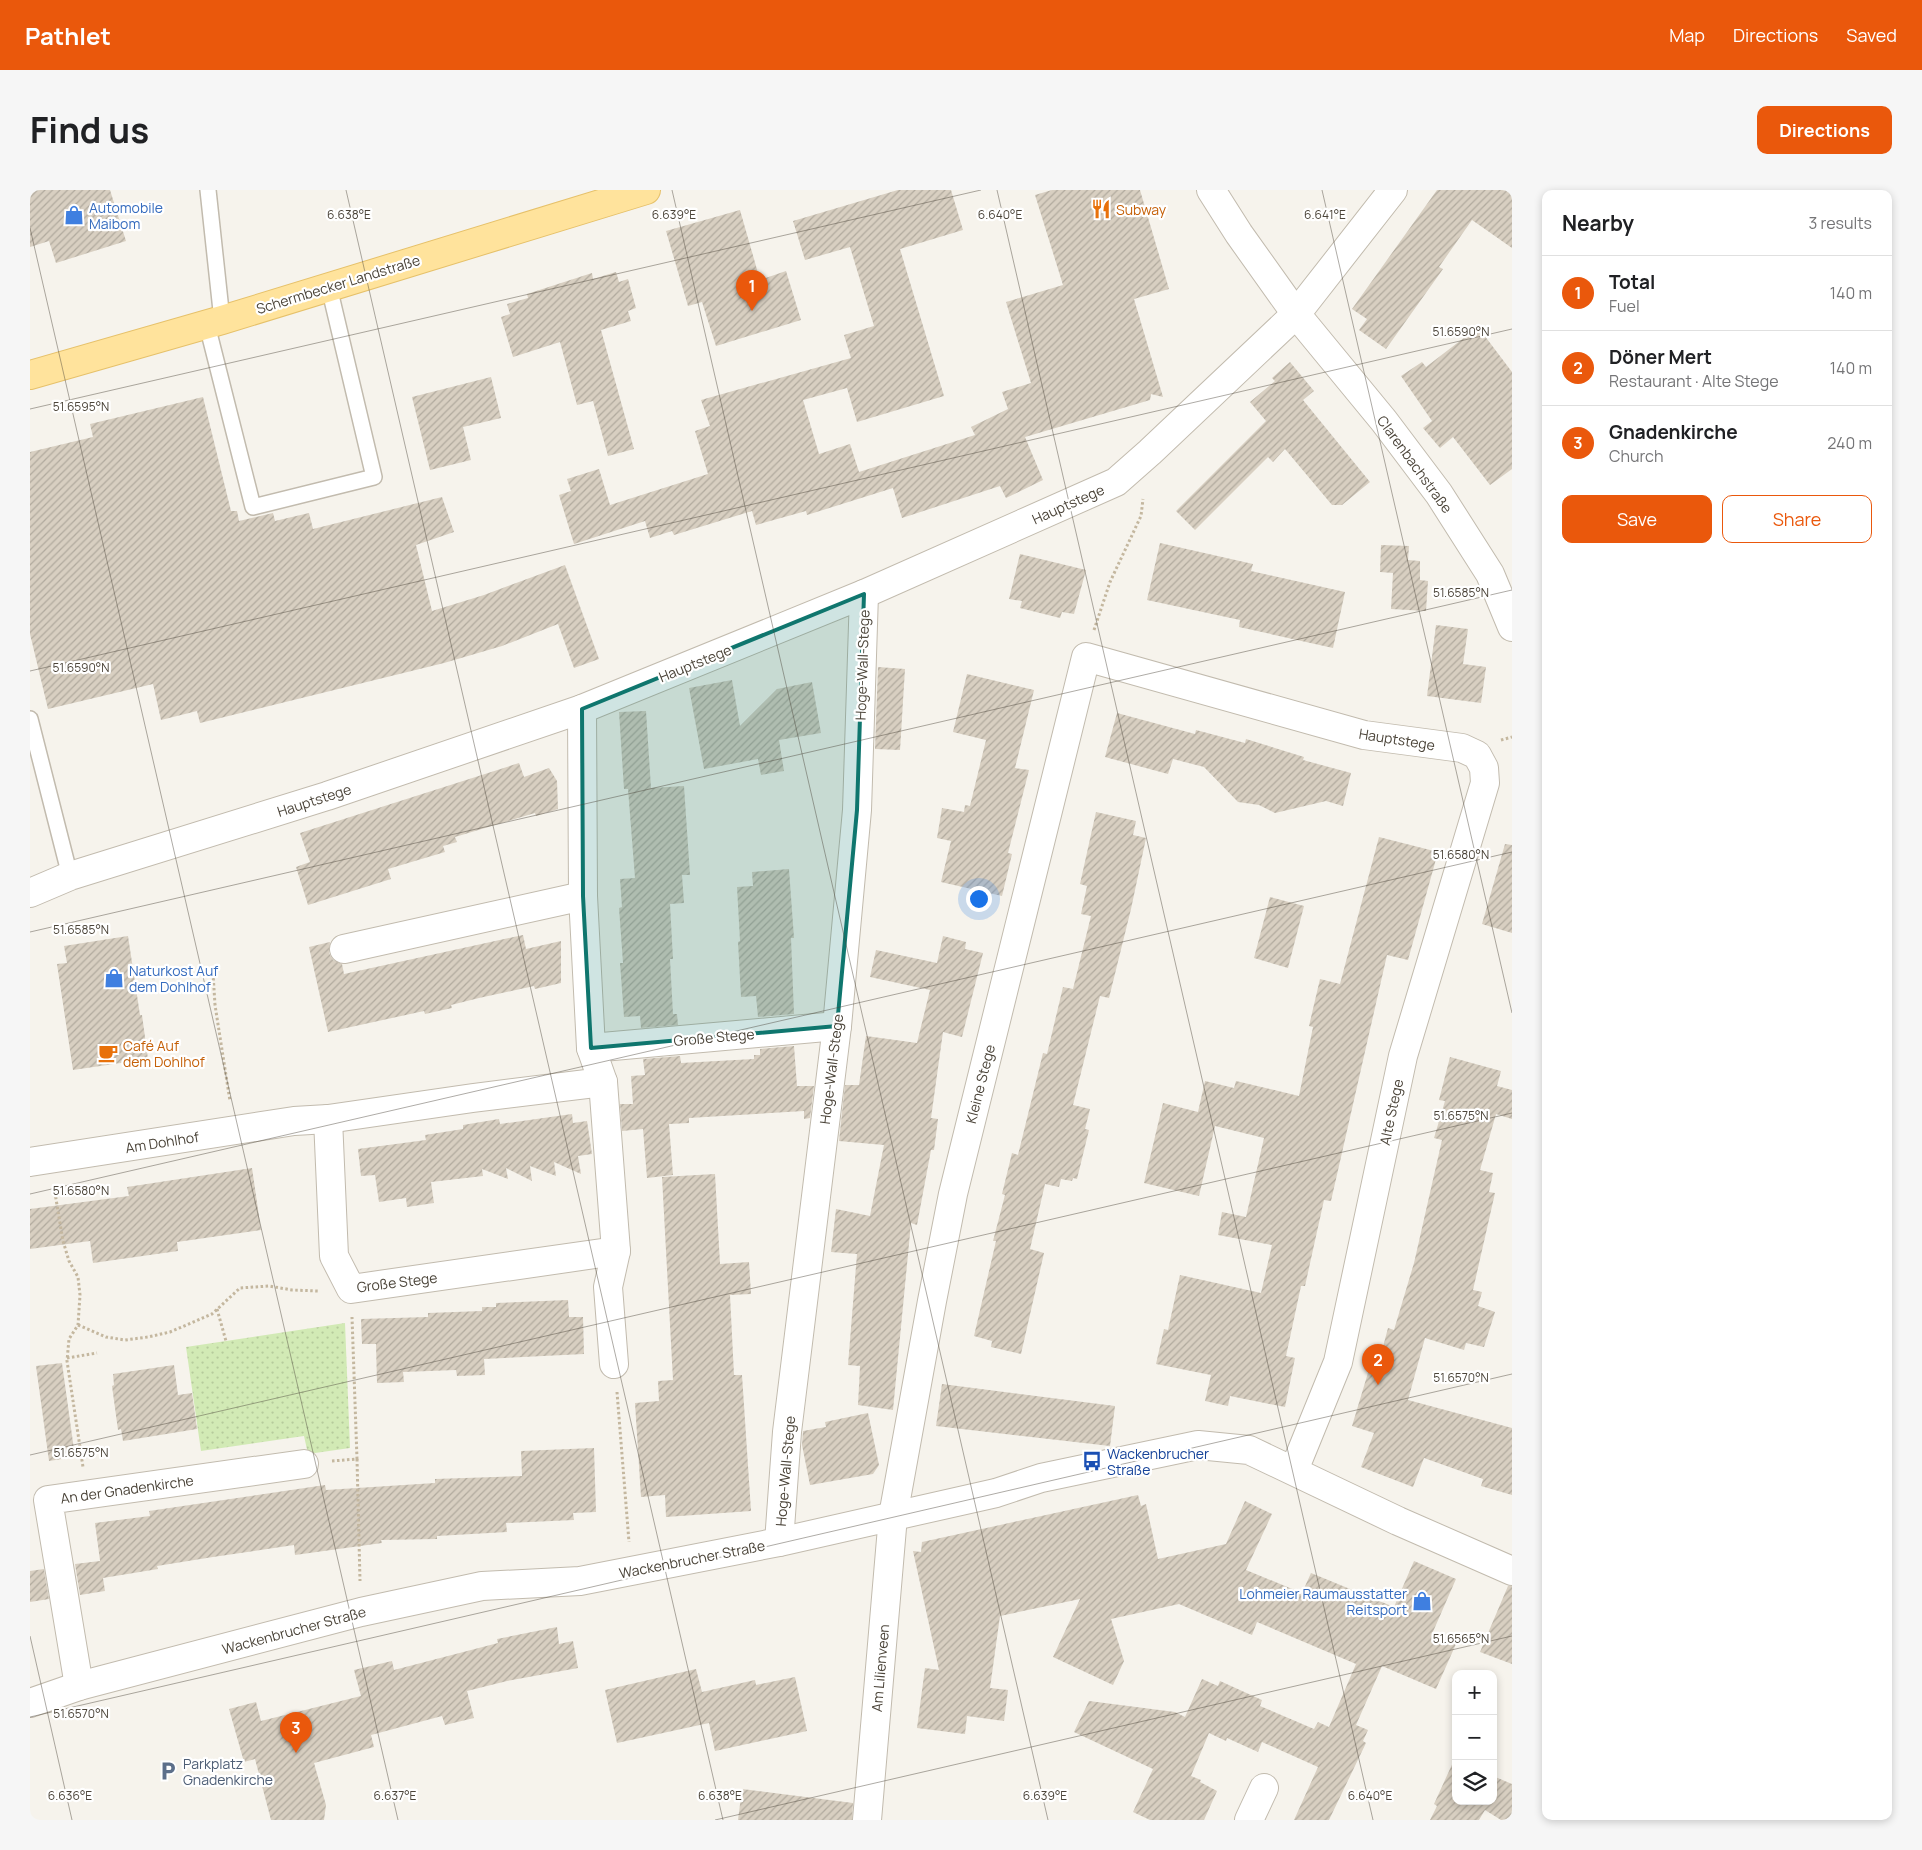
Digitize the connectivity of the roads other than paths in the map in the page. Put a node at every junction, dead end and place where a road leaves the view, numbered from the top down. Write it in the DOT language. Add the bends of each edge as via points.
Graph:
graph roads {
  1 [pos="208,190"];
  2 [pos="646,190"];
  3 [pos="1211,190"];
  4 [pos="1393,190"];
  5 [pos="329,287"];
  6 [pos="1296,314"];
  7 [pos="215,322"];
  8 [pos="30,375"];
  9 [pos="864,594"];
  10 [pos="1512,628"];
  11 [pos="1086,657"];
  12 [pos="582,709"];
  13 [pos="30,719"];
  14 [pos="1477,754"];
  15 [pos="70,876"];
  16 [pos="30,893"];
  17 [pos="583,896"];
  18 [pos="344,949"];
  19 [pos="837,1026"];
  20 [pos="591,1048"];
  21 [pos="603,1082"];
  22 [pos="328,1119"];
  23 [pos="40,1160"];
  24 [pos="616,1251"];
  25 [pos="614,1364"];
  26 [pos="304,1464"];
  27 [pos="1294,1470"];
  28 [pos="893,1516"];
  29 [pos="779,1542"];
  30 [pos="1512,1571"];
  31 [pos="79,1686"];
  32 [pos="30,1703"];
  33 [pos="1264,1788"];
  34 [pos="867,1820"];
  35 [pos="1249,1820"];
  1 -- 7 [label="lane"];
  2 -- 5 [label="main road, Schermbecker Landstraße"];
  3 -- 6 [label="street, Clarenbachstraße"];
  4 -- 6 [label="street"];
  5 -- 7 [label="main road, Schermbecker Landstraße"];
  5 -- 7 [label="lane" via="374,476 253,506"];
  6 -- 9 [label="street, Hauptstege" via="1116,482"];
  6 -- 10 [label="street, Clarenbachstraße" via="1439,494 1490,574"];
  7 -- 8 [label="main road, Schermbecker Landstraße"];
  9 -- 12 [label="street, Hauptstege"];
  9 -- 19 [label="street, Hoge-Wall-Stege" via="857,810"];
  11 -- 14 [label="street, Hauptstege" via="1364,735 1462,748"];
  11 -- 28 [label="street, Kleine Stege" via="953,1194"];
  12 -- 15 [label="street, Hauptstege" via="327,796"];
  12 -- 17 [label="street"];
  13 -- 15 [label="lane"];
  14 -- 27 [label="street, Alte Stege" via="1484,768 1485,783 1403,1056 1338,1362"];
  15 -- 16 [label="street, Hauptstege"];
  17 -- 18 [label="street"];
  17 -- 20 [label="street"];
  19 -- 20 [label="street, Große Stege"];
  19 -- 29 [label="street, Hoge-Wall-Stege" via="788,1423"];
  20 -- 21 [label="street"];
  21 -- 22 [label="street"];
  21 -- 24 [label="street"];
  22 -- 23 [label="street, Am Dohlhof" via="294,1121"];
  22 -- 24 [label="street, Große Stege" via="334,1256 348,1283"];
  24 -- 25 [label="street" via="608,1287"];
  26 -- 31 [label="street, An der Gnadenkirche" via="48,1500"];
  27 -- 28 [label="street, Wackenbrucher Straße" via="1248,1450 1198,1445 1041,1478 996,1493"];
  27 -- 30 [label="street, Wackenbrucher Straße"];
  28 -- 29 [label="street, Wackenbrucher Straße"];
  28 -- 34 [label="street, Am Lilienveen"];
  29 -- 31 [label="street, Wackenbrucher Straße" via="580,1581 482,1586 361,1612"];
  31 -- 32 [label="street, Wackenbrucher Straße"];
  33 -- 35 [label="street"];
}
